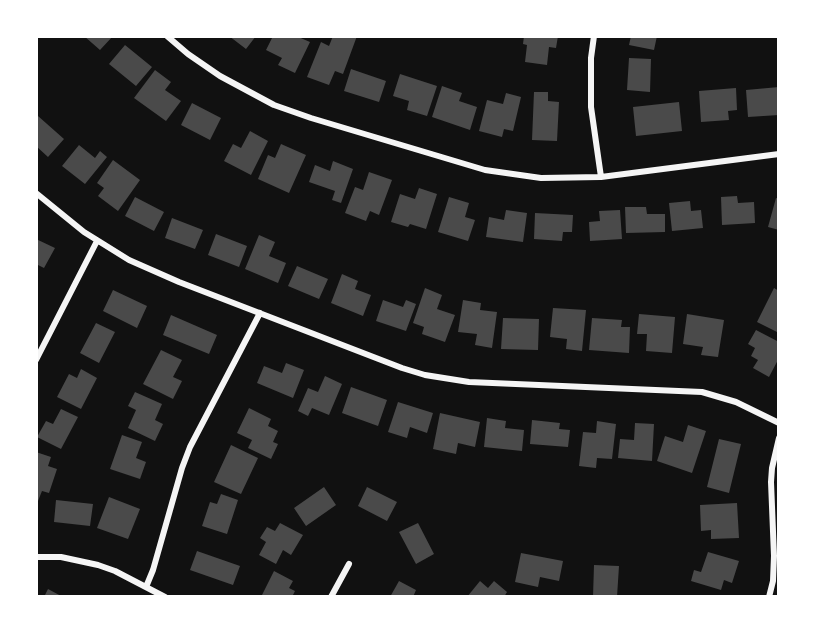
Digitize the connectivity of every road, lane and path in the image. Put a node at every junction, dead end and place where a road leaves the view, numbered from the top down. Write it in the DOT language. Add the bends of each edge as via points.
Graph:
graph roads {
  1 [pos="167,36"];
  2 [pos="594,36"];
  3 [pos="176,39"];
  4 [pos="779,154"];
  5 [pos="601,177"];
  6 [pos="36,193"];
  7 [pos="97,241"];
  8 [pos="260,313"];
  9 [pos="36,360"];
  10 [pos="779,423"];
  11 [pos="779,438"];
  12 [pos="36,557"];
  13 [pos="349,564"];
  14 [pos="146,587"];
  15 [pos="165,597"];
  16 [pos="331,597"];
  17 [pos="769,597"];
  1 -- 3 [label="street"];
  2 -- 5 [label="street" via="591,107"];
  3 -- 5 [label="street" via="205,66 238,87 311,118 485,170 541,178"];
  4 -- 5 [label="street"];
  6 -- 7 [label="street"];
  7 -- 8 [label="street" via="147,269"];
  7 -- 9 [label="street"];
  8 -- 10 [label="street" via="425,375 494,384 702,392 736,402"];
  8 -- 14 [label="street" via="190,447"];
  11 -- 17 [label="street" via="771,482 774,556"];
  12 -- 14 [label="street" via="60,557 98,565"];
  13 -- 16 [label="street"];
  14 -- 15 [label="street"];
}
